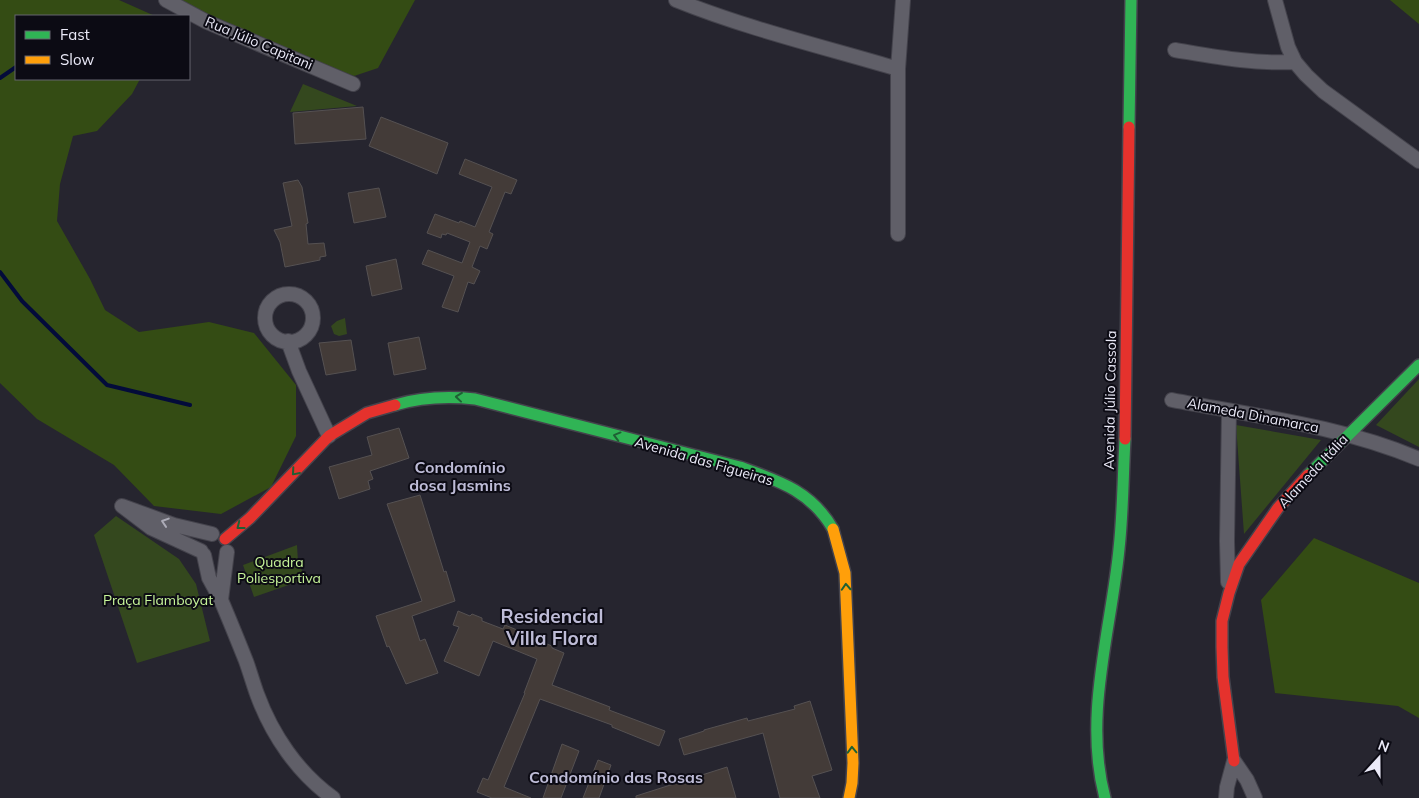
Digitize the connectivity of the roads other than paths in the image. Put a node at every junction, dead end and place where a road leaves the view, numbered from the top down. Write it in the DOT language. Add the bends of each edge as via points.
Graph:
graph roads {
  1 [pos="166,0"];
  2 [pos="676,0"];
  3 [pos="902,0"];
  4 [pos="1131,0"];
  5 [pos="1275,0"];
  6 [pos="1175,50"];
  7 [pos="1295,62"];
  8 [pos="898,69"];
  9 [pos="354,84"];
  10 [pos="1419,161"];
  11 [pos="898,234"];
  12 [pos="288,341"];
  13 [pos="1419,365"];
  14 [pos="1172,400"];
  15 [pos="1229,411"];
  16 [pos="1349,434"];
  17 [pos="329,436"];
  18 [pos="1419,459"];
  19 [pos="221,541"];
  20 [pos="202,553"];
  21 [pos="1229,593"];
  22 [pos="221,600"];
  23 [pos="1234,761"];
  24 [pos="334,798"];
  25 [pos="849,798"];
  26 [pos="1105,798"];
  27 [pos="1226,798"];
  28 [pos="1255,798"];
  1 -- 9 [label="street, Rua Júlio Capitani" via="207,22"];
  2 -- 8 [label="street" via="752,27"];
  3 -- 8 [label="street"];
  4 -- 26 [label="street, Avenida Júlio Cassola" via="1126,436 1119,549 1098,698 1096,739"];
  5 -- 7 [label="street"];
  6 -- 7 [label="street" via="1267,64"];
  7 -- 10 [label="street" via="1323,91"];
  8 -- 11 [label="street"];
  12 -- 17 [label="street"];
  13 -- 16 [label="street, Alameda Itália"];
  14 -- 15 [label="street, Alameda Dinamarca"];
  15 -- 16 [label="street, Alameda Dinamarca"];
  15 -- 21 [label="street, Alameda Itália"];
  16 -- 18 [label="street, Alameda Dinamarca"];
  16 -- 21 [label="street, Alameda Itália" via="1278,508 1239,564"];
  17 -- 19 [label="street, Avenida das Figueiras, one-way" via="250,518"];
  25 -- 17 [label="street, Avenida das Figueiras, one-way" via="853,763 845,573 835,533 824,514 805,496 780,481 740,467 475,399 450,396 404,402 367,413"];
  19 -- 20 [label="street" via="204,538 200,546"];
  19 -- 20 [label="street" via="224,556 216,560"];
  19 -- 20 [label="street, one-way" via="122,506 151,528"];
  19 -- 22 [label="street"];
  20 -- 22 [label="street" via="209,578"];
  21 -- 23 [label="street, Alameda Itália" via="1222,621 1222,647"];
  22 -- 24 [label="street" via="274,730 304,774"];
  23 -- 27 [label="street, Alameda Itália"];
  23 -- 28 [label="street, Alameda Itália"];
}
